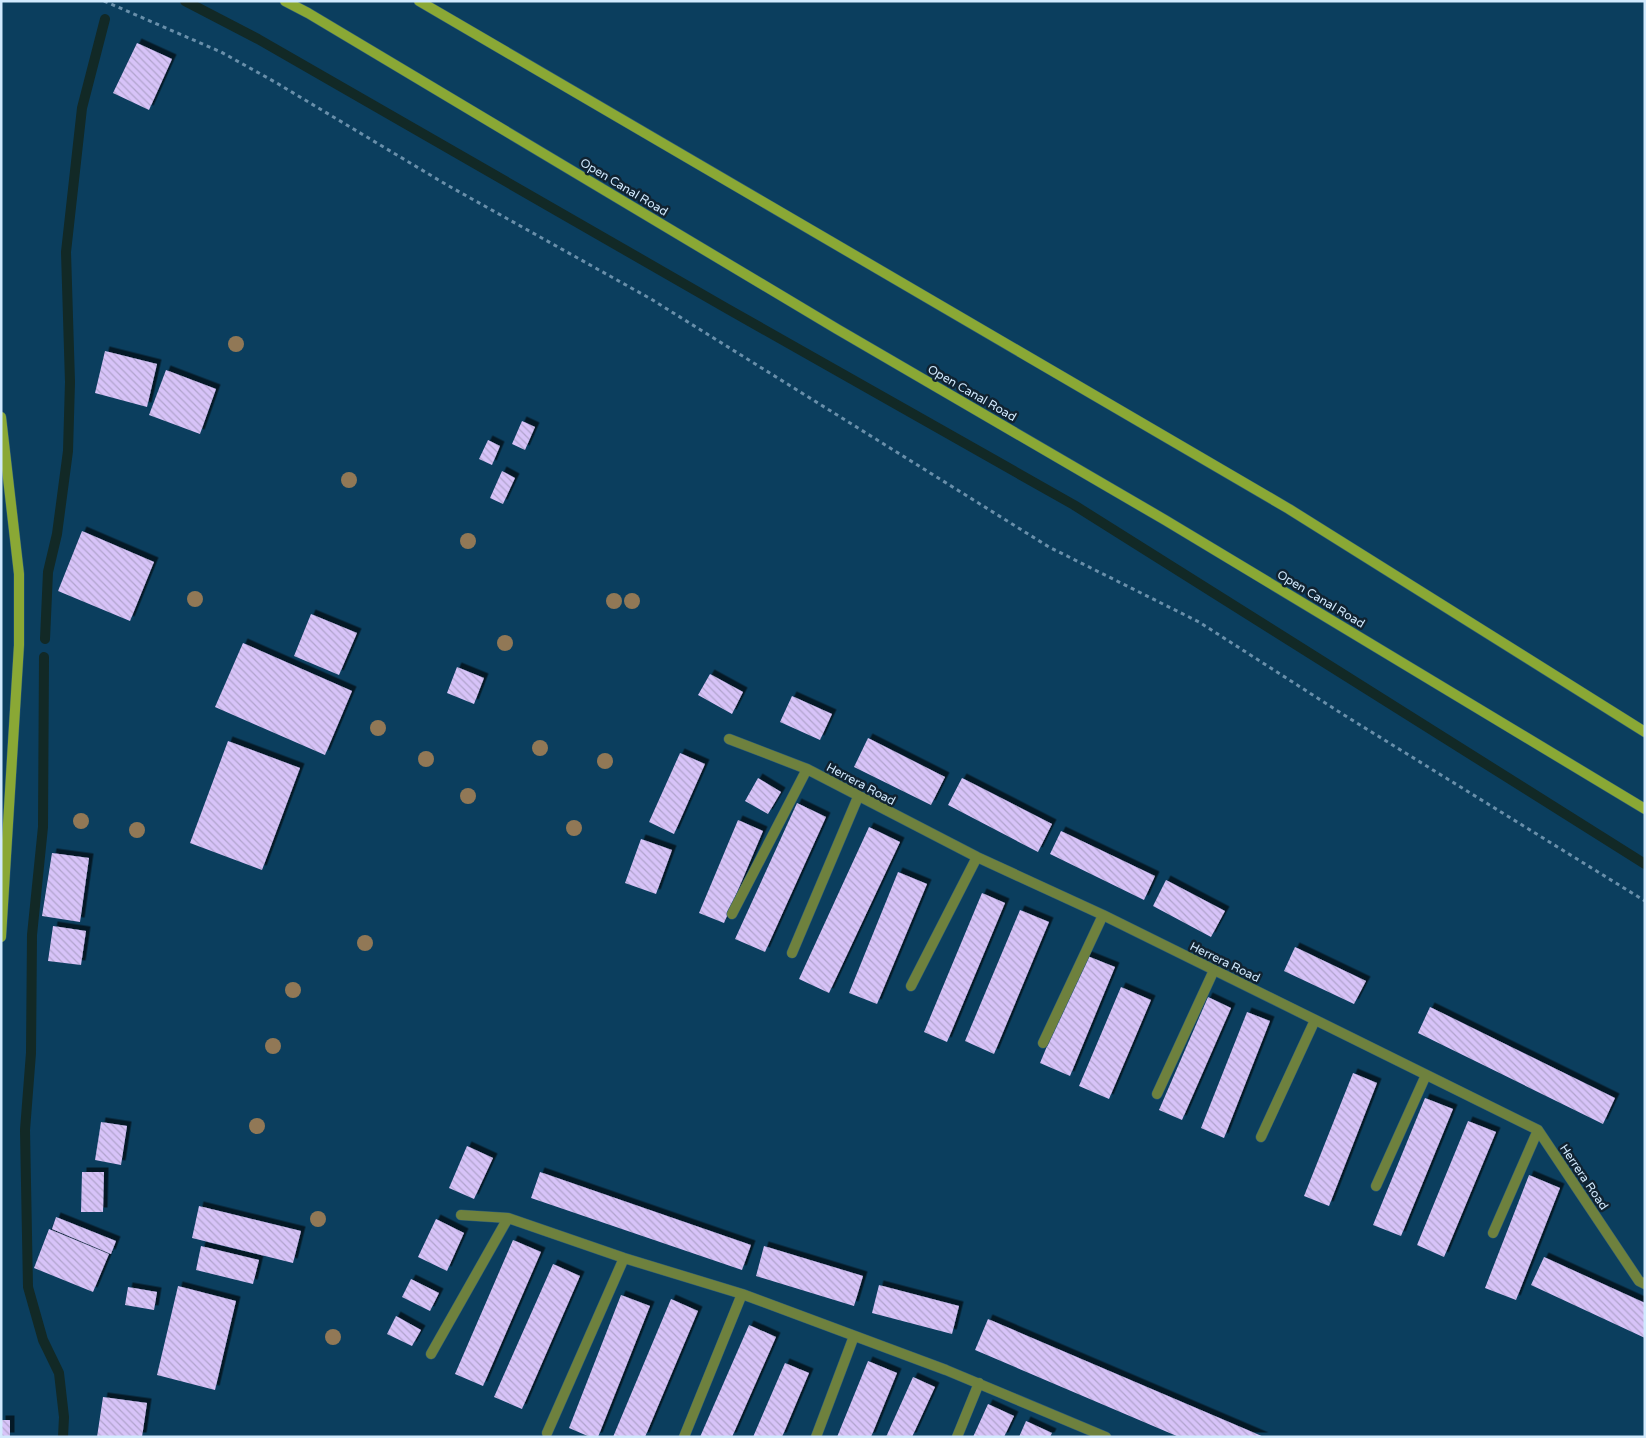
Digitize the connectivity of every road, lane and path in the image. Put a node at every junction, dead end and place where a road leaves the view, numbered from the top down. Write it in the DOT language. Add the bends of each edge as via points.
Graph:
graph roads {
  1 [pos="104,1"];
  2 [pos="285,1"];
  3 [pos="419,1"];
  4 [pos="1,417"];
  5 [pos="1645,732"];
  6 [pos="729,739"];
  7 [pos="807,769"];
  8 [pos="858,797"];
  9 [pos="1645,810"];
  10 [pos="977,857"];
  11 [pos="1645,901"];
  12 [pos="732,914"];
  13 [pos="1103,915"];
  14 [pos="1,937"];
  15 [pos="792,952"];
  16 [pos="1214,970"];
  17 [pos="910,986"];
  18 [pos="1315,1020"];
  19 [pos="1042,1043"];
  20 [pos="1426,1075"];
  21 [pos="1157,1094"];
  22 [pos="1538,1130"];
  23 [pos="1261,1138"];
  24 [pos="1376,1186"];
  25 [pos="462,1215"];
  26 [pos="508,1218"];
  27 [pos="1493,1233"];
  28 [pos="624,1258"];
  29 [pos="1645,1284"];
  30 [pos="742,1294"];
  31 [pos="854,1336"];
  32 [pos="431,1354"];
  33 [pos="979,1383"];
  34 [pos="547,1433"];
  35 [pos="1088,1433"];
  36 [pos="684,1437"];
  37 [pos="816,1437"];
  38 [pos="956,1437"];
  39 [pos="1106,1437"];
  1 -- 11 [label="path" via="229,56 447,185 650,299 1050,547 1199,622"];
  2 -- 9 [label="main road, Open Canal Road" via="1165,520"];
  3 -- 5 [label="main road" via="1289,509"];
  4 -- 14 [label="main road" via="19,574 19,645"];
  6 -- 7 [label="street, Herrera Road"];
  7 -- 8 [label="street, Herrera Road"];
  7 -- 12 [label="street"];
  8 -- 10 [label="street, Herrera Road"];
  8 -- 15 [label="street"];
  10 -- 13 [label="street, Herrera Road"];
  10 -- 17 [label="street"];
  13 -- 16 [label="street, Herrera Road"];
  13 -- 19 [label="street"];
  16 -- 18 [label="street, Herrera Road"];
  16 -- 21 [label="street"];
  18 -- 20 [label="street, Herrera Road"];
  18 -- 23 [label="street"];
  20 -- 22 [label="street, Herrera Road"];
  20 -- 24 [label="street"];
  22 -- 27 [label="street"];
  22 -- 29 [label="street, Herrera Road" via="1639,1281"];
  25 -- 26 [label="street"];
  26 -- 28 [label="street"];
  26 -- 32 [label="street"];
  28 -- 30 [label="street"];
  28 -- 34 [label="street"];
  30 -- 31 [label="street"];
  30 -- 36 [label="street"];
  31 -- 33 [label="street"];
  31 -- 37 [label="street"];
  33 -- 35 [label="street"];
  33 -- 38 [label="street"];
  35 -- 39 [label="street"];
}
